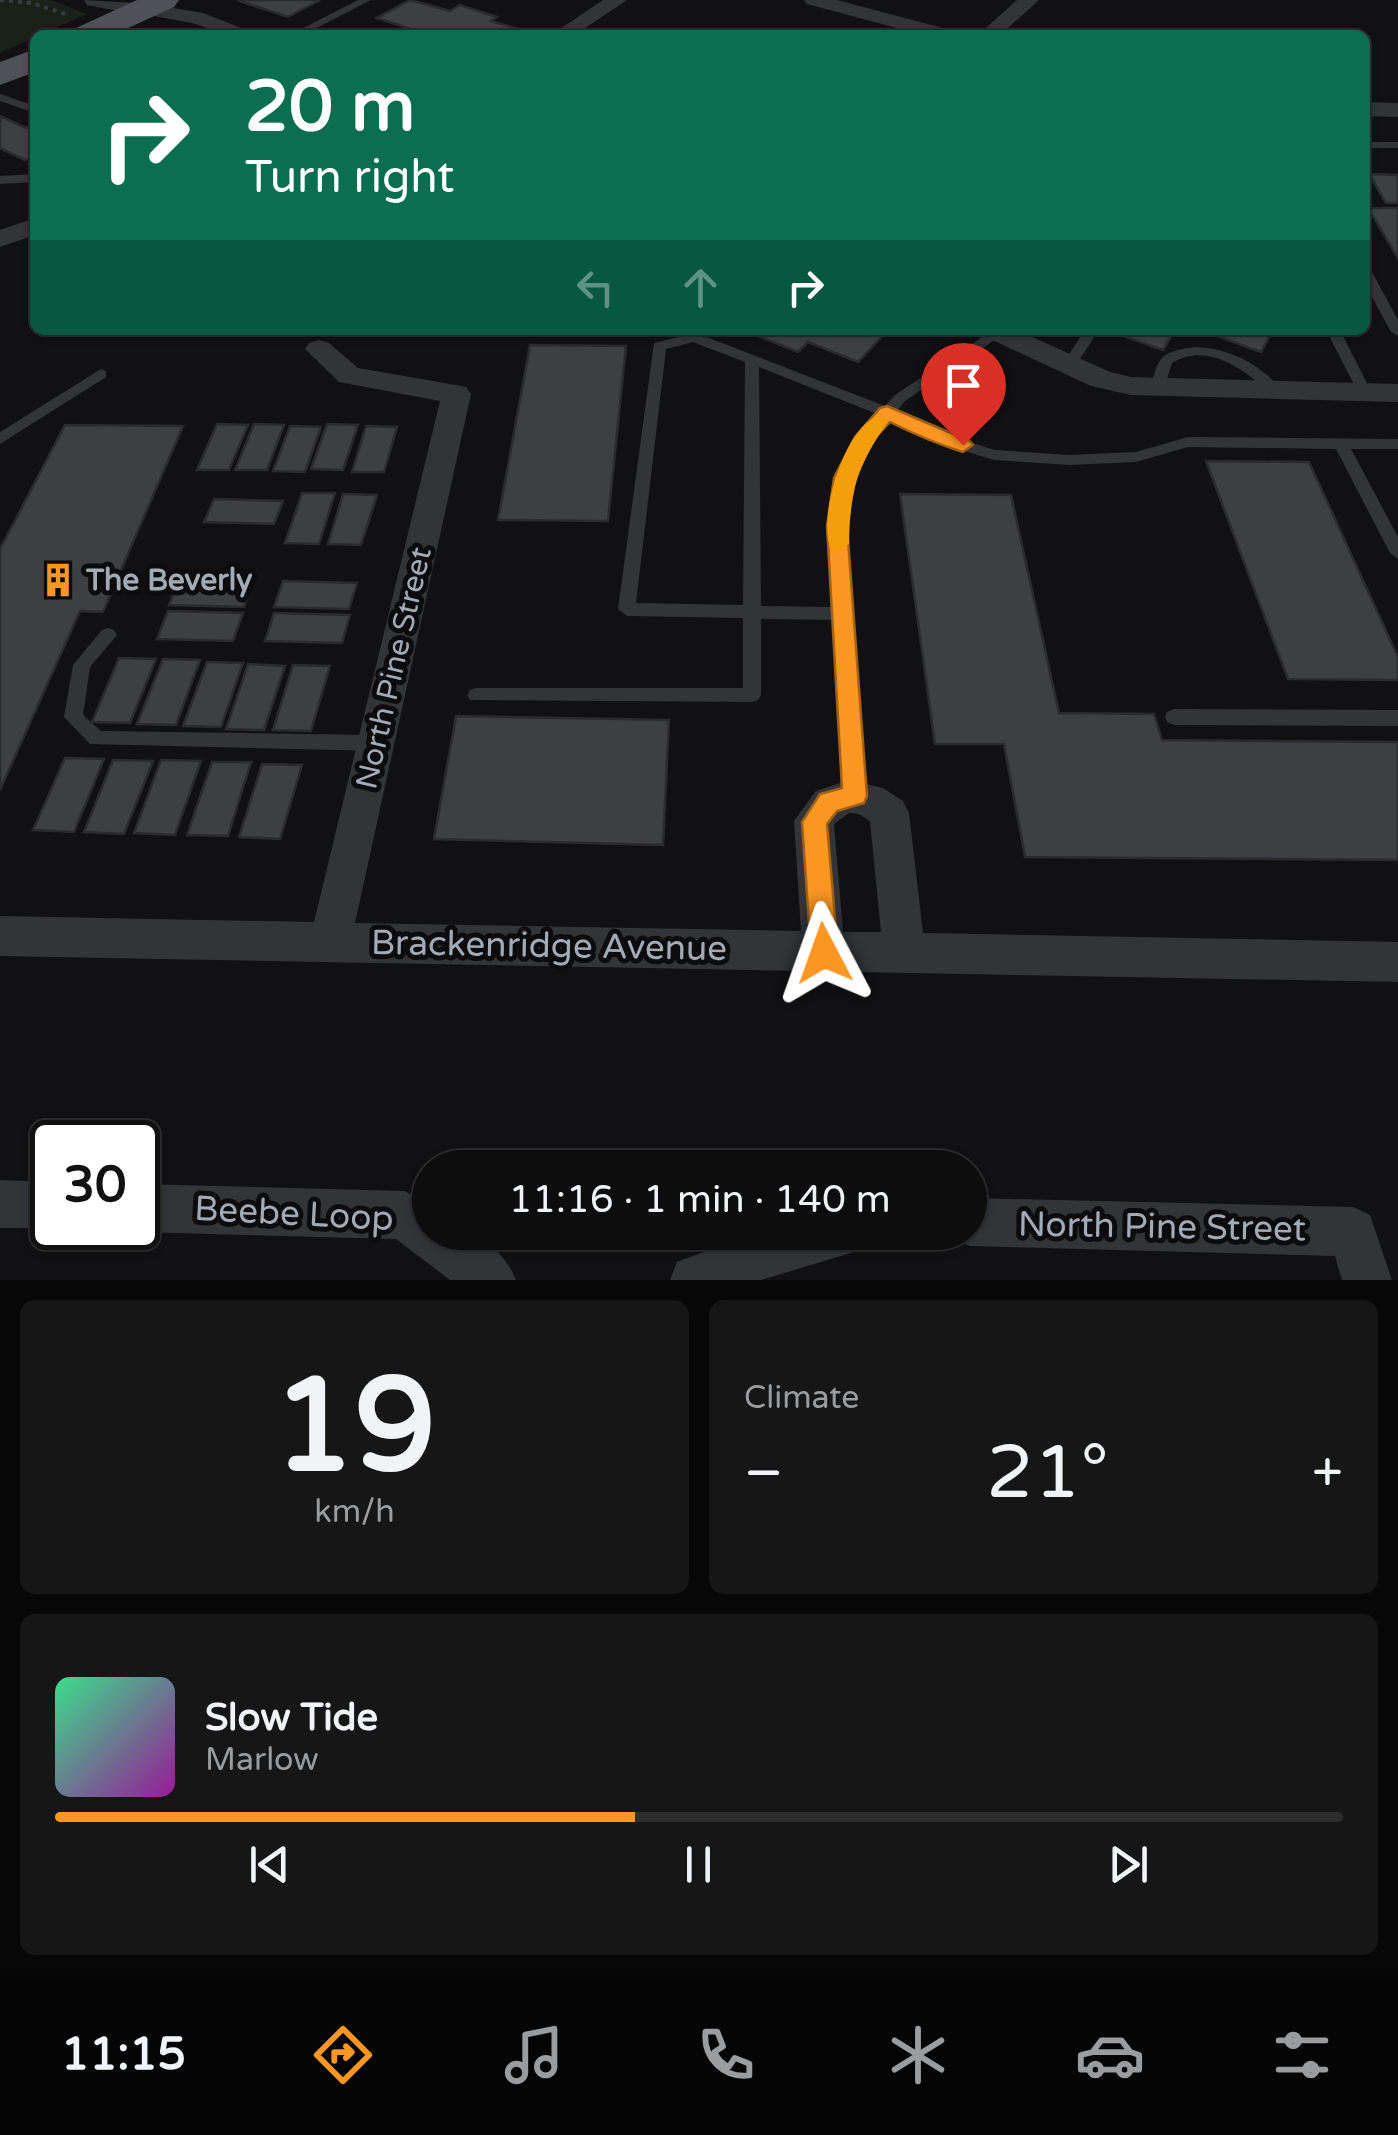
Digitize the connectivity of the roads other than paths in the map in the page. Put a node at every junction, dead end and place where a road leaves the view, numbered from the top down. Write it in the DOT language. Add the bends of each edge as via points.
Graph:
graph roads {
  1 [pos="96,0"];
  2 [pos="366,0"];
  3 [pos="617,0"];
  4 [pos="814,0"];
  5 [pos="1029,0"];
  6 [pos="153,4"];
  7 [pos="80,26"];
  8 [pos="234,30"];
  9 [pos="304,30"];
  10 [pos="570,30"];
  11 [pos="928,30"];
  12 [pos="994,30"];
  13 [pos="0,97"];
  14 [pos="30,108"];
  15 [pos="1370,110"];
  16 [pos="1398,110"];
  17 [pos="1370,145"];
  18 [pos="1398,145"];
  19 [pos="30,178"];
  20 [pos="0,180"];
  21 [pos="30,228"];
  22 [pos="0,238"];
  23 [pos="1370,281"];
  24 [pos="1398,332"];
  25 [pos="992,335"];
  26 [pos="1003,335"];
  27 [pos="1089,335"];
  28 [pos="1336,335"];
  29 [pos="319,349"];
  30 [pos="752,359"];
  31 [pos="1069,365"];
  32 [pos="102,374"];
  33 [pos="1365,393"];
  34 [pos="1398,393"];
  35 [pos="887,412"];
  36 [pos="0,439"];
  37 [pos="1340,444"];
  38 [pos="1398,444"];
  39 [pos="1398,553"];
  40 [pos="750,612"];
  41 [pos="843,614"];
  42 [pos="108,635"];
  43 [pos="476,695"];
  44 [pos="1174,716"];
  45 [pos="1398,718"];
  46 [pos="379,743"];
  47 [pos="855,796"];
  48 [pos="0,936"];
  49 [pos="330,941"];
  50 [pos="824,953"];
  51 [pos="904,955"];
  52 [pos="1398,962"];
  53 [pos="0,1204"];
  54 [pos="30,1205"];
  55 [pos="160,1209"];
  56 [pos="987,1222"];
  57 [pos="773,1250"];
  58 [pos="491,1280"];
  59 [pos="695,1280"];
  60 [pos="1368,1280"];
  1 -- 6 [label="street"];
  2 -- 9 [label="lane"];
  3 -- 10 [label="street"];
  4 -- 11 [label="street"];
  5 -- 12 [label="street"];
  6 -- 7 [label="main road"];
  6 -- 8 [label="street"];
  13 -- 14 [label="lane"];
  15 -- 16 [label="street"];
  17 -- 18 [label="lane"];
  19 -- 20 [label="lane"];
  21 -- 22 [label="street"];
  23 -- 24 [label="lane"];
  25 -- 35 [label="lane"];
  26 -- 31 [label="street"];
  27 -- 31 [label="lane"];
  28 -- 33 [label="lane"];
  29 -- 46 [label="street, North Pine Street" via="349,376 456,394"];
  30 -- 35 [label="lane"];
  30 -- 40 [label="lane"];
  30 -- 40 [label="lane" via="694,337 659,346 627,609"];
  31 -- 33 [label="street" via="1101,379 1158,389"];
  32 -- 36 [label="lane"];
  33 -- 34 [label="street"];
  35 -- 37 [label="lane" via="933,436 994,455 1050,459 1136,457 1188,442"];
  35 -- 41 [label="lane" via="853,457 840,499"];
  37 -- 38 [label="lane"];
  37 -- 39 [label="lane"];
  40 -- 41 [label="lane"];
  40 -- 43 [label="lane" via="752,695"];
  41 -- 47 [label="lane"];
  42 -- 46 [label="lane" via="82,665 73,717 97,739"];
  44 -- 45 [label="lane"];
  46 -- 49 [label="street, North Pine Street"];
  47 -- 50 [label="street" via="829,802 814,822"];
  47 -- 51 [label="street" via="889,813"];
  48 -- 49 [label="street, Brackenridge Avenue"];
  49 -- 50 [label="street, Brackenridge Avenue"];
  50 -- 51 [label="street, Brackenridge Avenue"];
  51 -- 52 [label="street, Brackenridge Avenue"];
  53 -- 54 [label="street"];
  55 -- 58 [label="street, Beebe Loop" via="404,1215"];
  56 -- 60 [label="street, North Pine Street" via="1353,1232"];
  57 -- 59 [label="street"];
}
